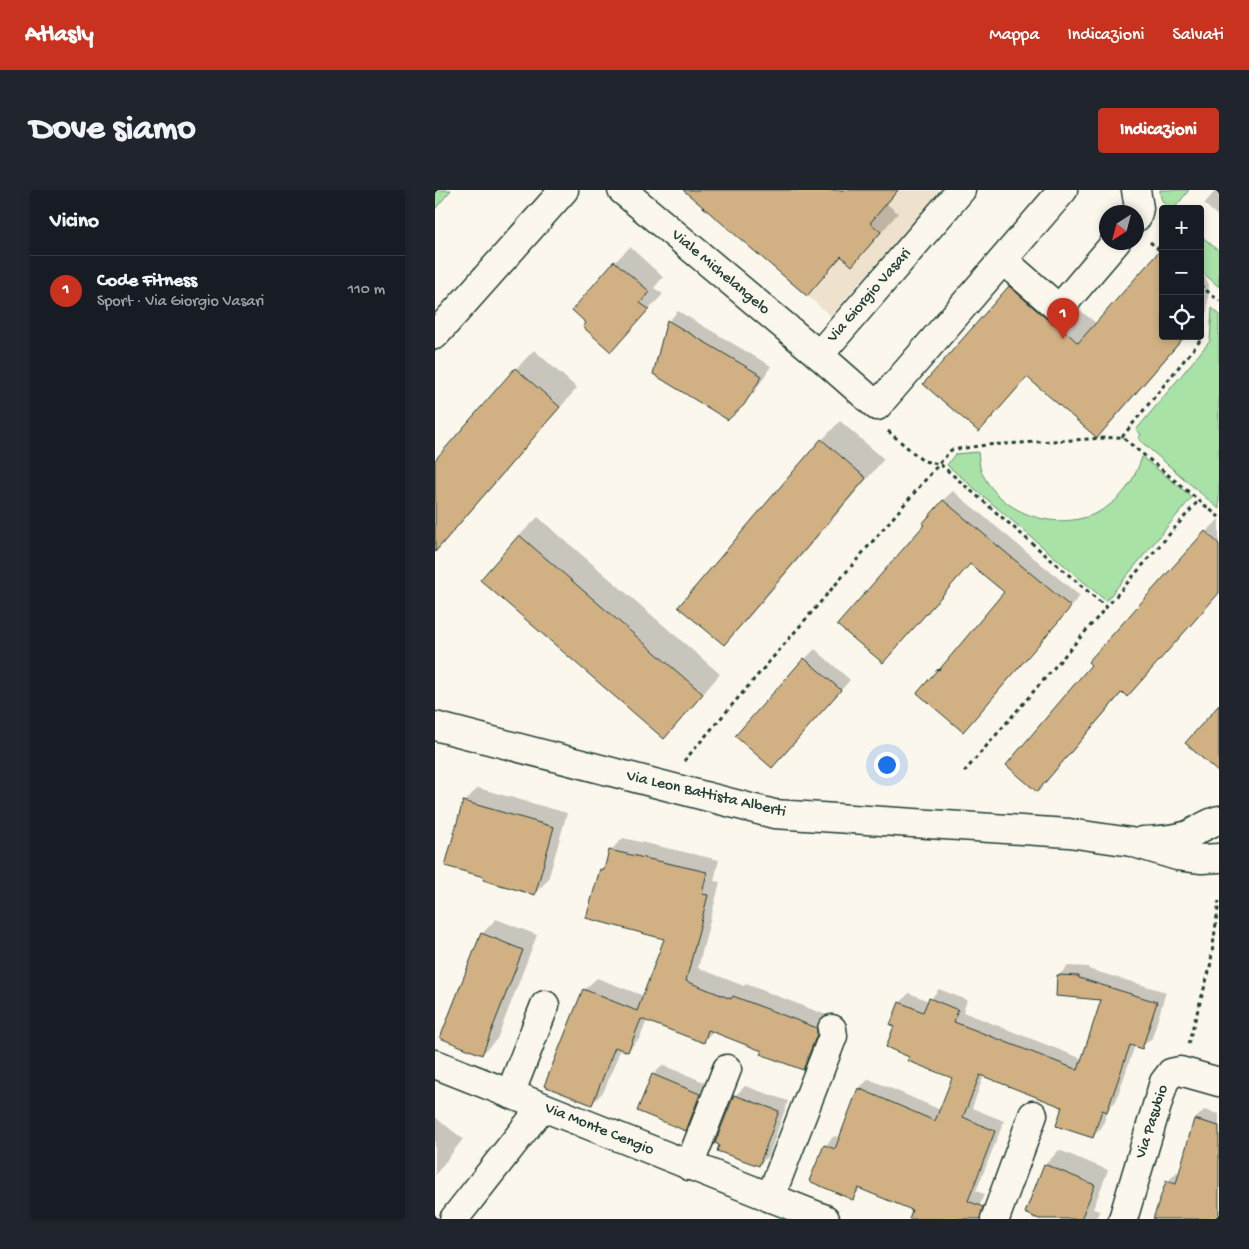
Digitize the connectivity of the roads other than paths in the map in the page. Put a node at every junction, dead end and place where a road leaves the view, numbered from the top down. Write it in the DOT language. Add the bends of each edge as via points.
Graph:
graph roads {
  1 [pos="564,190"];
  2 [pos="621,190"];
  3 [pos="961,190"];
  4 [pos="1063,190"];
  5 [pos="1136,190"];
  6 [pos="1138,205"];
  7 [pos="1109,250"];
  8 [pos="1004,261"];
  9 [pos="435,336"];
  10 [pos="819,355"];
  11 [pos="435,726"];
  12 [pos="1219,820"];
  13 [pos="1131,842"];
  14 [pos="1219,858"];
  15 [pos="545,1005"];
  16 [pos="832,1030"];
  17 [pos="435,1064"];
  18 [pos="727,1069"];
  19 [pos="1219,1082"];
  20 [pos="510,1094"];
  21 [pos="542,1107"];
  22 [pos="1033,1115"];
  23 [pos="689,1166"];
  24 [pos="769,1198"];
  25 [pos="454,1219"];
  26 [pos="825,1219"];
  27 [pos="995,1219"];
  28 [pos="1123,1219"];
  1 -- 9 [label="street"];
  2 -- 10 [label="street, Viale Michelangelo"];
  3 -- 10 [label="street, Via Giorgio Vasari"];
  4 -- 8 [label="street"];
  5 -- 6 [label="street"];
  7 -- 8 [label="street" via="1059,309"];
  8 -- 10 [label="street, Via Giorgio Vasari" via="877,406"];
  11 -- 13 [label="street, Via Leon Battista Alberti" via="773,814 1060,832"];
  12 -- 13 [label="street, Via Leon Battista Alberti" via="1191,834"];
  13 -- 14 [label="street, Via Leon Battista Alberti" via="1177,856"];
  15 -- 20 [label="street"];
  16 -- 24 [label="street" via="833,1036"];
  17 -- 20 [label="street, Via Monte Cengio"];
  18 -- 23 [label="street"];
  19 -- 28 [label="street, Via Pasubio" via="1181,1071 1171,1073 1164,1082"];
  20 -- 21 [label="street, Via Monte Cengio"];
  21 -- 23 [label="street, Via Monte Cengio"];
  21 -- 25 [label="street"];
  22 -- 27 [label="street"];
  23 -- 24 [label="street, Via Monte Cengio"];
  24 -- 26 [label="street, Via Monte Cengio"];
}
